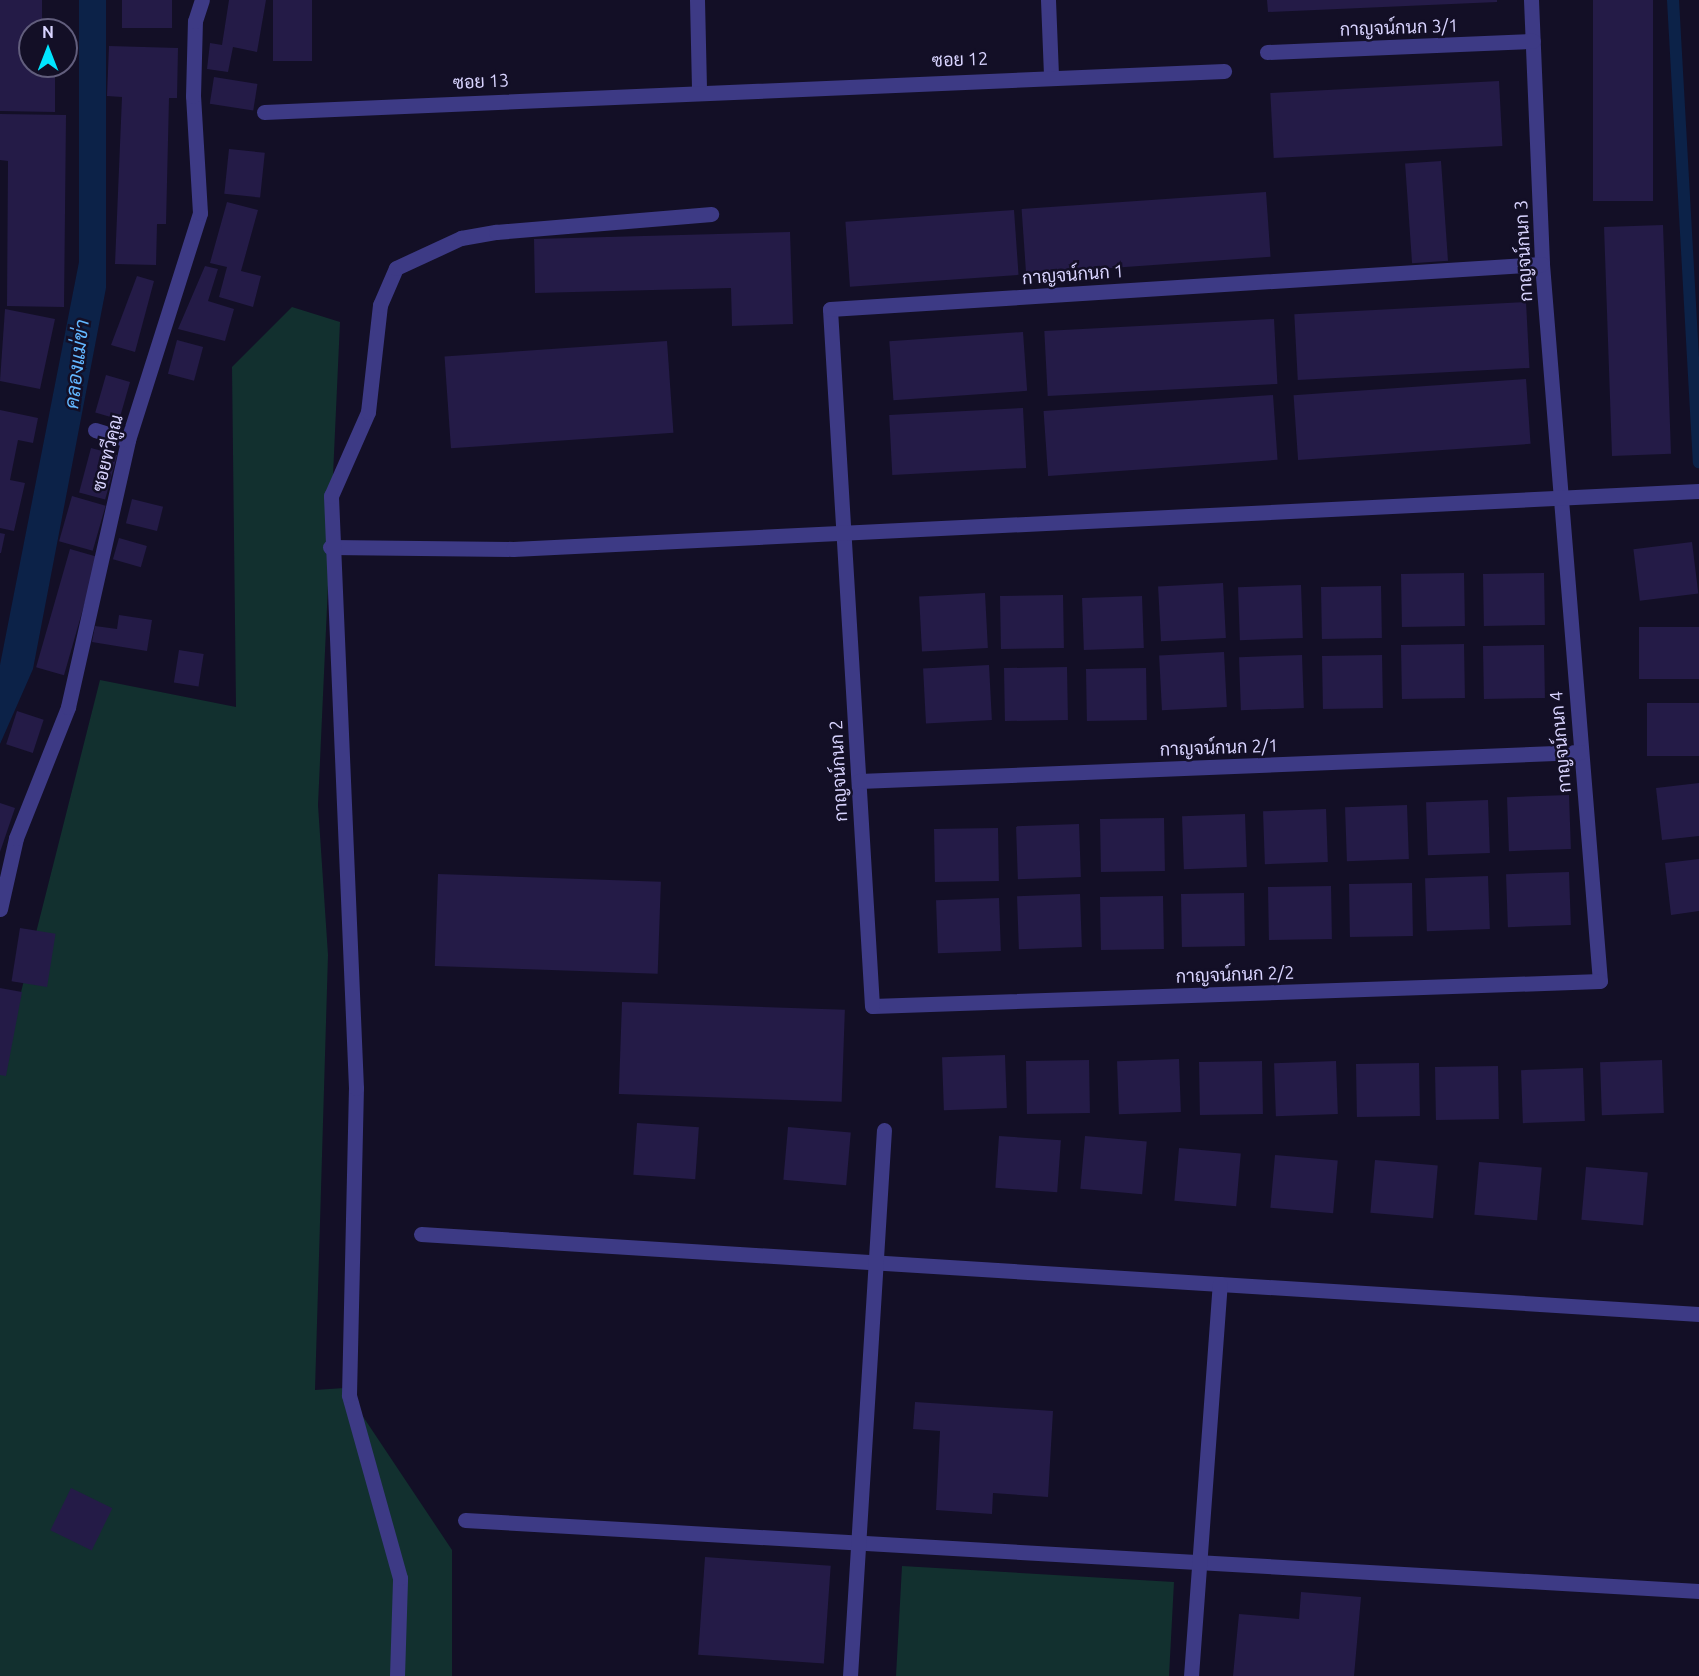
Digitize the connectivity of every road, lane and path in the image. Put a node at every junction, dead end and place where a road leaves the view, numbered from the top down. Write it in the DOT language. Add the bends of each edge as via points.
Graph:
graph roads {
  1 [pos="202,0"];
  2 [pos="697,0"];
  3 [pos="1048,0"];
  4 [pos="1531,0"];
  5 [pos="1533,41"];
  6 [pos="1267,52"];
  7 [pos="1224,70"];
  8 [pos="1051,75"];
  9 [pos="699,89"];
  10 [pos="264,112"];
  11 [pos="711,214"];
  12 [pos="1542,264"];
  13 [pos="95,430"];
  14 [pos="129,440"];
  15 [pos="1698,491"];
  16 [pos="1559,501"];
  17 [pos="844,533"];
  18 [pos="330,547"];
  19 [pos="1580,752"];
  20 [pos="859,781"];
  21 [pos="0,909"];
  22 [pos="1600,981"];
  23 [pos="872,1006"];
  24 [pos="885,1130"];
  25 [pos="421,1234"];
  26 [pos="877,1263"];
  27 [pos="1220,1284"];
  28 [pos="1699,1314"];
  29 [pos="465,1520"];
  30 [pos="859,1542"];
  31 [pos="1198,1562"];
  32 [pos="1699,1591"];
  33 [pos="397,1676"];
  34 [pos="850,1676"];
  35 [pos="1191,1676"];
  1 -- 14 [label="street, ซอยทวีคูณ" via="195,21 193,96 200,213"];
  2 -- 9 [label="street"];
  3 -- 8 [label="street"];
  4 -- 5 [label="street, กาญจน์กนก 3"];
  5 -- 6 [label="street, กาญจน์กนก 3/1"];
  5 -- 12 [label="street, กาญจน์กนก 3"];
  7 -- 8 [label="street, ซอย 12"];
  8 -- 9 [label="street, ซอย 12"];
  9 -- 10 [label="street, ซอย 13"];
  11 -- 18 [label="street" via="461,238 396,268 380,305 368,412 331,496"];
  12 -- 16 [label="street, กาญจน์กนก 3"];
  12 -- 17 [label="street, กาญจน์กนก 1" via="830,309"];
  13 -- 14 [label="street"];
  14 -- 21 [label="street, ซอยทวีคูณ" via="68,707 16,838"];
  15 -- 16 [label="street"];
  16 -- 17 [label="street"];
  16 -- 19 [label="street, กาญจน์กนก 4"];
  17 -- 18 [label="street" via="513,549"];
  17 -- 20 [label="street, กาญจน์กนก 2"];
  18 -- 33 [label="street" via="356,1088 349,1395 400,1578"];
  19 -- 20 [label="street, กาญจน์กนก 2/1"];
  19 -- 22 [label="street, กาญจน์กนก 4"];
  20 -- 23 [label="street, กาญจน์กนก 2"];
  22 -- 23 [label="street, กาญจน์กนก 2/2"];
  24 -- 26 [label="street"];
  25 -- 26 [label="street"];
  26 -- 27 [label="street"];
  26 -- 30 [label="street"];
  27 -- 28 [label="street"];
  27 -- 31 [label="street"];
  29 -- 30 [label="street"];
  30 -- 31 [label="street"];
  30 -- 34 [label="street"];
  31 -- 32 [label="street"];
  31 -- 35 [label="street"];
}
